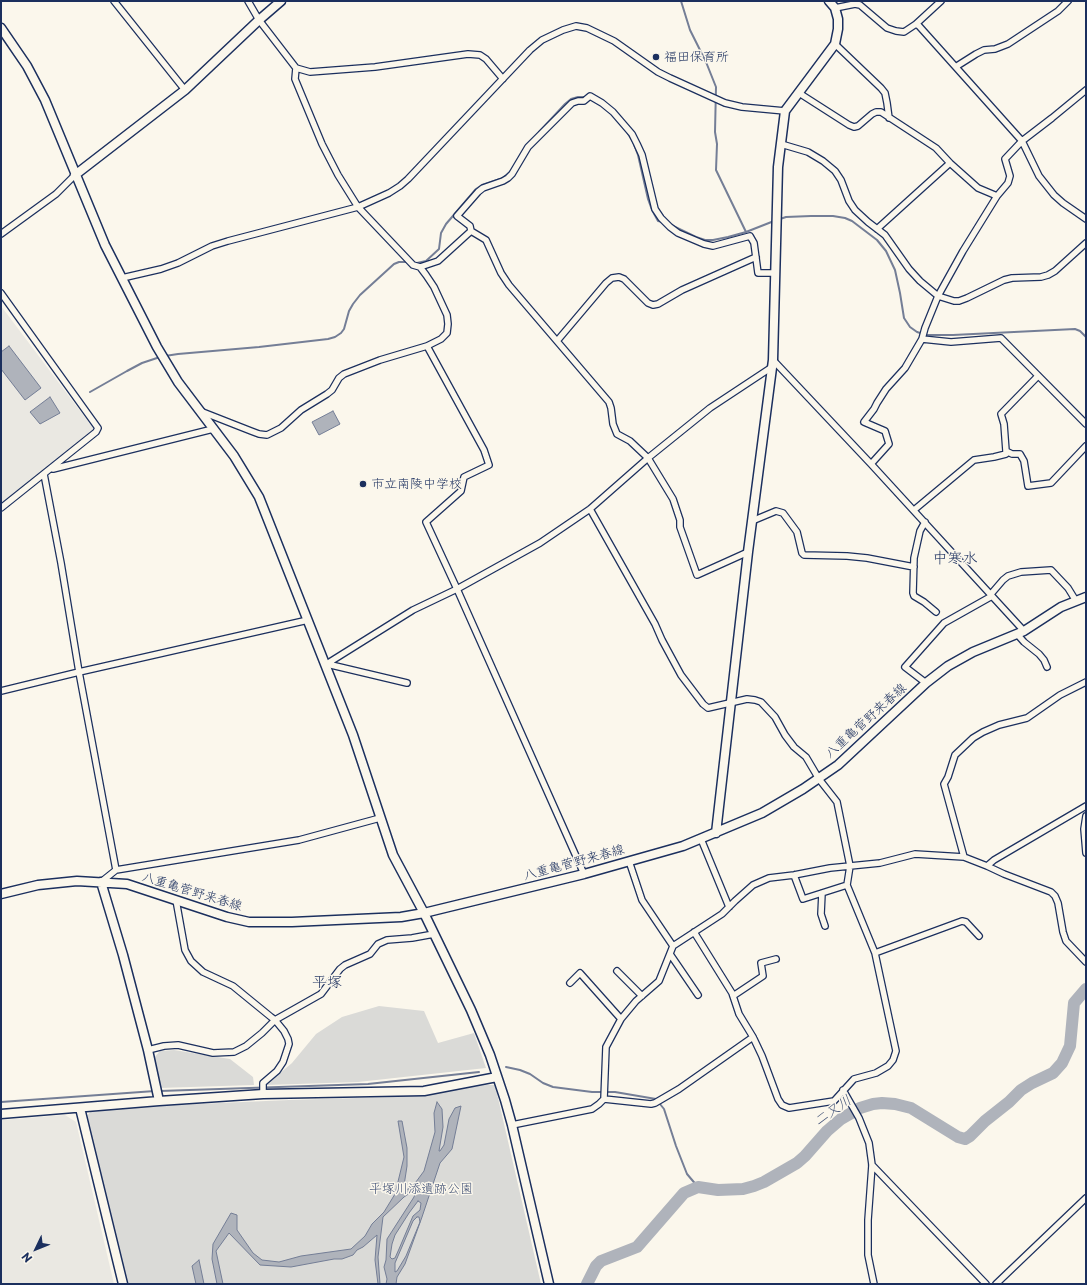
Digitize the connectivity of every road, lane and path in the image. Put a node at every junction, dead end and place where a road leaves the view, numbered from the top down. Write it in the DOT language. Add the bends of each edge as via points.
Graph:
graph roads {
  1 [pos="114,1"];
  2 [pos="248,1"];
  3 [pos="281,1"];
  4 [pos="829,1"];
  5 [pos="941,1"];
  6 [pos="1068,1"];
  7 [pos="835,8"];
  8 [pos="259,20"];
  9 [pos="916,24"];
  10 [pos="1,28"];
  11 [pos="835,44"];
  12 [pos="957,66"];
  13 [pos="296,68"];
  14 [pos="503,78"];
  15 [pos="185,90"];
  16 [pos="1086,90"];
  17 [pos="799,93"];
  18 [pos="785,111"];
  19 [pos="889,118"];
  20 [pos="1022,141"];
  21 [pos="781,144"];
  22 [pos="950,163"];
  23 [pos="75,175"];
  24 [pos="997,196"];
  25 [pos="358,207"];
  26 [pos="1086,219"];
  27 [pos="877,229"];
  28 [pos="471,231"];
  29 [pos="1,234"];
  30 [pos="1086,243"];
  31 [pos="756,257"];
  32 [pos="420,268"];
  33 [pos="775,273"];
  34 [pos="122,278"];
  35 [pos="1,293"];
  36 [pos="938,296"];
  37 [pos="922,340"];
  38 [pos="557,341"];
  39 [pos="427,346"];
  40 [pos="772,364"];
  41 [pos="1038,376"];
  42 [pos="198,410"];
  43 [pos="1086,424"];
  44 [pos="214,429"];
  45 [pos="1086,446"];
  46 [pos="1006,451"];
  47 [pos="648,458"];
  48 [pos="871,464"];
  49 [pos="50,469"];
  50 [pos="44,474"];
  51 [pos="1,508"];
  52 [pos="590,509"];
  53 [pos="914,510"];
  54 [pos="752,521"];
  55 [pos="925,522"];
  56 [pos="748,552"];
  57 [pos="914,567"];
  58 [pos="457,589"];
  59 [pos="992,595"];
  60 [pos="1086,597"];
  61 [pos="1076,601"];
  62 [pos="936,612"];
  63 [pos="308,620"];
  64 [pos="1021,632"];
  65 [pos="326,665"];
  66 [pos="1047,667"];
  67 [pos="79,672"];
  68 [pos="1086,682"];
  69 [pos="407,683"];
  70 [pos="926,683"];
  71 [pos="1,691"];
  72 [pos="731,702"];
  73 [pos="819,779"];
  74 [pos="1086,806"];
  75 [pos="1086,816"];
  76 [pos="380,818"];
  77 [pos="716,833"];
  78 [pos="701,839"];
  79 [pos="1086,853"];
  80 [pos="964,857"];
  81 [pos="629,862"];
  82 [pos="850,866"];
  83 [pos="987,866"];
  84 [pos="116,870"];
  85 [pos="584,874"];
  86 [pos="794,875"];
  87 [pos="100,882"];
  88 [pos="847,885"];
  89 [pos="822,893"];
  90 [pos="1,894"];
  91 [pos="176,900"];
  92 [pos="729,907"];
  93 [pos="424,913"];
  94 [pos="824,926"];
  95 [pos="694,932"];
  96 [pos="434,934"];
  97 [pos="978,936"];
  98 [pos="673,946"];
  99 [pos="875,953"];
  100 [pos="670,954"];
  101 [pos="776,959"];
  102 [pos="1086,962"];
  103 [pos="617,971"];
  104 [pos="570,983"];
  105 [pos="698,995"];
  106 [pos="642,996"];
  107 [pos="733,996"];
  108 [pos="621,1019"];
  109 [pos="276,1020"];
  110 [pos="753,1037"];
  111 [pos="148,1050"];
  112 [pos="497,1077"];
  113 [pos="843,1090"];
  114 [pos="263,1094"];
  115 [pos="159,1097"];
  116 [pos="604,1099"];
  117 [pos="80,1108"];
  118 [pos="1,1114"];
  119 [pos="512,1124"];
  120 [pos="872,1165"];
  121 [pos="1086,1198"];
  122 [pos="549,1283"];
  123 [pos="123,1284"];
  124 [pos="874,1284"];
  125 [pos="986,1284"];
  126 [pos="996,1284"];
  1 -- 15 [label="street"];
  2 -- 8 [label="street"];
  3 -- 8 [label="street"];
  4 -- 7 [label="street"];
  5 -- 9 [label="street"];
  6 -- 12 [label="street" via="1058,11 1008,44 984,50"];
  7 -- 9 [label="street" via="860,5 887,28 896,31 904,32"];
  7 -- 11 [label="street" via="838,29"];
  8 -- 13 [label="street"];
  8 -- 15 [label="street"];
  9 -- 12 [label="street"];
  10 -- 23 [label="street" via="27,66 45,100"];
  11 -- 17 [label="street"];
  11 -- 19 [label="street" via="881,88"];
  12 -- 20 [label="street"];
  13 -- 14 [label="street" via="310,72 368,68 468,54 480,55 486,59"];
  13 -- 25 [label="street" via="295,79 322,144"];
  14 -- 18 [label="street" via="542,40 576,26 587,28 614,41 658,72 725,103"];
  14 -- 25 [label="street" via="404,183"];
  15 -- 23 [label="street"];
  16 -- 20 [label="street"];
  17 -- 18 [label="street"];
  17 -- 19 [label="street" via="849,126 858,126 876,112"];
  18 -- 21 [label="street"];
  19 -- 22 [label="street" via="936,148"];
  20 -- 24 [label="street" via="1005,159 1010,176 1008,183"];
  20 -- 26 [label="street" via="1039,176 1054,195"];
  21 -- 27 [label="street" via="808,152 835,171 855,210"];
  21 -- 33 [label="street"];
  22 -- 24 [label="street" via="978,188"];
  22 -- 27 [label="street"];
  23 -- 29 [label="street" via="56,194"];
  23 -- 34 [label="street"];
  24 -- 36 [label="street"];
  25 -- 32 [label="street" via="413,265"];
  25 -- 34 [label="street" via="228,241 162,269"];
  27 -- 36 [label="street" via="885,235 909,269"];
  28 -- 31 [label="street" via="470,226 457,216 478,192 508,178 528,147 572,103 584,101 590,96 613,112 632,134 642,156 655,209 670,227 678,233 713,246 750,236"];
  28 -- 32 [label="street" via="438,261"];
  28 -- 38 [label="street" via="486,240 509,285"];
  30 -- 36 [label="street" via="1048,275 1004,280 959,301"];
  31 -- 33 [label="street" via="758,273"];
  31 -- 38 [label="street" via="653,305 624,279 612,278"];
  32 -- 39 [label="street" via="434,287 447,315 448,324 447,333"];
  33 -- 40 [label="street"];
  34 -- 42 [label="street" via="160,353"];
  35 -- 49 [label="street" via="98,428"];
  36 -- 37 [label="street"];
  37 -- 41 [label="street" via="951,342 1001,338"];
  37 -- 48 [label="street" via="906,368 886,389 864,422 885,431 889,444"];
  38 -- 47 [label="street" via="609,402 612,424 618,434 630,441"];
  39 -- 42 [label="street" via="344,374 338,378 332,390 268,435 259,434"];
  39 -- 58 [label="street" via="484,450 489,465 464,476 461,491 426,522"];
  40 -- 47 [label="street" via="710,408"];
  40 -- 48 [label="street"];
  40 -- 54 [label="street"];
  41 -- 43 [label="street"];
  41 -- 46 [label="street" via="1002,414"];
  42 -- 44 [label="street"];
  44 -- 49 [label="street"];
  44 -- 63 [label="street" via="259,496"];
  45 -- 46 [label="street" via="1051,483 1028,486 1024,461 1020,454"];
  46 -- 53 [label="street" via="1006,454 974,460"];
  47 -- 52 [label="street"];
  47 -- 56 [label="street" via="673,499 697,575"];
  48 -- 53 [label="street"];
  49 -- 50 [label="street"];
  50 -- 51 [label="street"];
  50 -- 67 [label="street"];
  52 -- 58 [label="street" via="540,543"];
  52 -- 72 [label="street" via="681,675 708,708"];
  53 -- 55 [label="street"];
  54 -- 56 [label="street"];
  54 -- 57 [label="street" via="776,512 783,513 797,532 804,555 867,558"];
  55 -- 57 [label="street" via="920,531"];
  55 -- 59 [label="street"];
  56 -- 72 [label="street"];
  57 -- 62 [label="street" via="914,596"];
  58 -- 65 [label="street" via="413,610"];
  58 -- 85 [label="street"];
  59 -- 61 [label="street" via="1008,576 1021,572 1051,570"];
  59 -- 64 [label="street"];
  59 -- 70 [label="street" via="944,623 905,667"];
  60 -- 61 [label="street, 八重亀菅野来春線"];
  61 -- 64 [label="street, 八重亀菅野来春線" via="1061,607"];
  63 -- 65 [label="street"];
  63 -- 67 [label="street"];
  64 -- 66 [label="street" via="1024,642 1039,654"];
  64 -- 70 [label="street, 八重亀菅野来春線" via="973,652 948,666"];
  65 -- 69 [label="street"];
  65 -- 76 [label="street" via="353,735"];
  67 -- 71 [label="street"];
  67 -- 84 [label="street"];
  68 -- 80 [label="street" via="1060,695 1027,718 983,732 956,755 944,784"];
  70 -- 73 [label="street, 八重亀菅野来春線" via="838,765"];
  72 -- 73 [label="street" via="747,699 761,702 775,717 794,747 806,757"];
  72 -- 77 [label="street"];
  73 -- 77 [label="street, 八重亀菅野来春線" via="762,813"];
  73 -- 82 [label="street" via="837,802"];
  74 -- 83 [label="street"];
  75 -- 79 [label="street"];
  76 -- 84 [label="street" via="299,840"];
  76 -- 93 [label="street" via="394,855"];
  77 -- 78 [label="street, 八重亀菅野来春線"];
  78 -- 81 [label="street, 八重亀菅野来春線"];
  78 -- 92 [label="street"];
  80 -- 82 [label="street" via="914,854 880,863"];
  80 -- 83 [label="street"];
  81 -- 85 [label="street, 八重亀菅野来春線"];
  81 -- 98 [label="street" via="642,900"];
  82 -- 86 [label="street"];
  82 -- 88 [label="street"];
  83 -- 102 [label="street" via="1055,896 1066,941"];
  84 -- 87 [label="street"];
  85 -- 93 [label="street, 八重亀菅野来春線"];
  86 -- 89 [label="street" via="803,899"];
  86 -- 92 [label="street" via="769,878 753,885"];
  87 -- 90 [label="street, 八重亀菅野来春線" via="77,881 38,885"];
  87 -- 91 [label="street, 八重亀菅野来春線" via="127,884"];
  87 -- 111 [label="street" via="123,955"];
  88 -- 89 [label="street"];
  88 -- 99 [label="street"];
  89 -- 94 [label="street" via="821,914"];
  91 -- 93 [label="street, 八重亀菅野来春線" via="249,922 401,917"];
  91 -- 109 [label="street" via="185,950 191,961 203,972 233,986"];
  92 -- 95 [label="street"];
  93 -- 96 [label="street"];
  95 -- 98 [label="street"];
  95 -- 107 [label="street"];
  96 -- 109 [label="street" via="387,940 378,944 370,954 340,969 321,994"];
  96 -- 112 [label="street" via="471,1010"];
  97 -- 99 [label="street" via="962,920"];
  98 -- 100 [label="street"];
  99 -- 113 [label="street" via="896,1051 888,1066 876,1073 854,1079"];
  100 -- 105 [label="street"];
  100 -- 106 [label="street" via="659,981"];
  101 -- 107 [label="street" via="761,962 763,976"];
  103 -- 106 [label="street"];
  104 -- 108 [label="street" via="580,973"];
  106 -- 108 [label="street"];
  107 -- 110 [label="street" via="739,1014"];
  108 -- 116 [label="street" via="606,1047"];
  109 -- 111 [label="street" via="246,1046 234,1052 213,1053 178,1045"];
  109 -- 114 [label="street" via="289,1044 277,1071 263,1083"];
  110 -- 113 [label="street" via="782,1105 789,1108 834,1101"];
  110 -- 116 [label="street" via="655,1104"];
  111 -- 115 [label="street"];
  112 -- 114 [label="street" via="424,1091"];
  112 -- 119 [label="street"];
  113 -- 120 [label="street" via="859,1118 869,1143"];
  114 -- 115 [label="street"];
  115 -- 117 [label="street"];
  116 -- 119 [label="street" via="592,1109"];
  117 -- 118 [label="street"];
  117 -- 123 [label="street"];
  119 -- 122 [label="street"];
  120 -- 124 [label="street" via="868,1255"];
  120 -- 125 [label="street"];
  121 -- 126 [label="street"];
}
